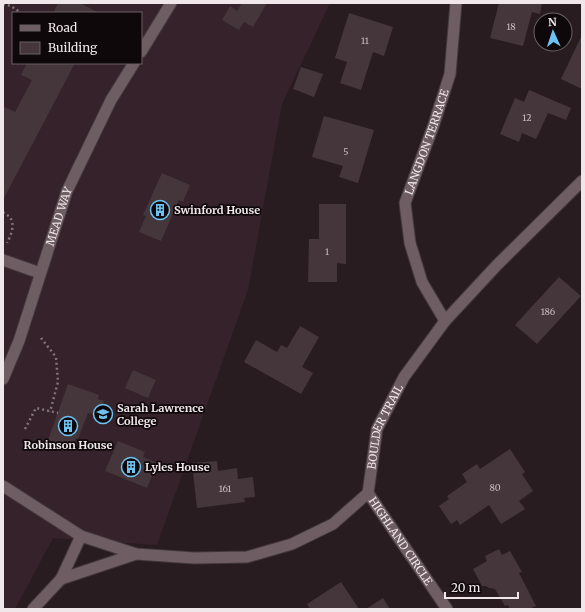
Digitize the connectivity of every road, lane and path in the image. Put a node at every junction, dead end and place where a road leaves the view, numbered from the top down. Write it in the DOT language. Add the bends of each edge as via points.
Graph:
graph roads {
  1 [pos="171,3"];
  2 [pos="456,3"];
  3 [pos="3,4"];
  4 [pos="20,12"];
  5 [pos="142,50"];
  6 [pos="133,64"];
  7 [pos="582,181"];
  8 [pos="3,212"];
  9 [pos="7,245"];
  10 [pos="3,260"];
  11 [pos="40,273"];
  12 [pos="445,321"];
  13 [pos="41,338"];
  14 [pos="3,379"];
  15 [pos="50,412"];
  16 [pos="58,413"];
  17 [pos="25,428"];
  18 [pos="3,486"];
  19 [pos="368,493"];
  20 [pos="81,536"];
  21 [pos="136,554"];
  22 [pos="61,579"];
  23 [pos="33,609"];
  24 [pos="447,609"];
  1 -- 5 [label="street"];
  2 -- 12 [label="street, LANGDON TERRACE" via="450,74 405,203 410,243 422,282"];
  3 -- 4 [label="path"];
  6 -- 11 [label="street, MEAD WAY" via="112,100 67,191"];
  7 -- 12 [label="street, BOULDER TRAIL" via="497,265"];
  8 -- 9 [label="path" via="10,217 12,224 12,234"];
  10 -- 11 [label="street"];
  11 -- 14 [label="street, MEAD WAY" via="19,341"];
  12 -- 19 [label="street, BOULDER TRAIL" via="404,377 376,429"];
  13 -- 15 [label="path" via="56,357 58,382"];
  15 -- 16 [label="path"];
  15 -- 17 [label="path" via="36,408"];
  18 -- 20 [label="street"];
  19 -- 21 [label="street" via="332,524 292,544 248,556 194,558"];
  19 -- 24 [label="street, HIGHLAND CIRCLE"];
  20 -- 21 [label="street"];
  20 -- 22 [label="street"];
  21 -- 22 [label="street"];
  22 -- 23 [label="street"];
}
